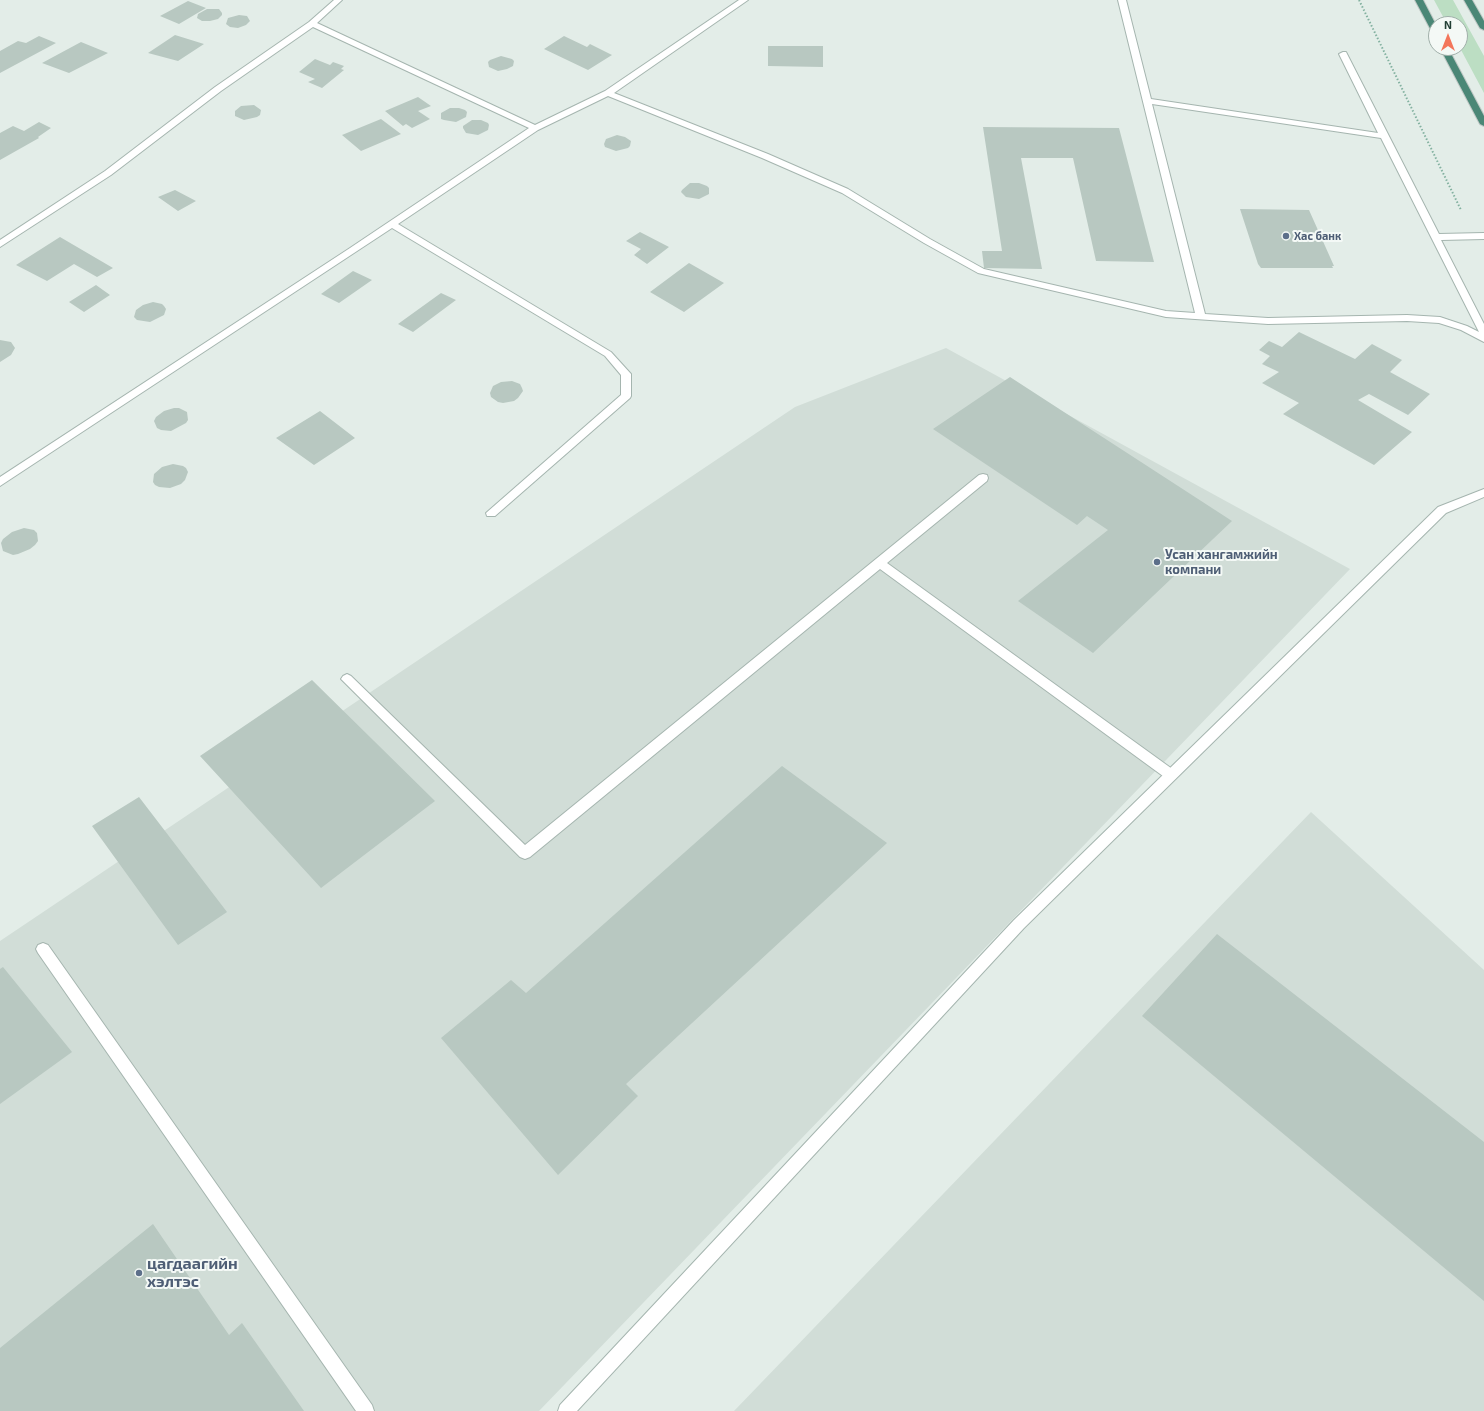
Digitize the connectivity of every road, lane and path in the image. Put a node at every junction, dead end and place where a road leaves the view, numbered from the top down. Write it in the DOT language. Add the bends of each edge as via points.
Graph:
graph roads {
  1 [pos="338,0"];
  2 [pos="744,0"];
  3 [pos="1122,0"];
  4 [pos="1359,0"];
  5 [pos="1419,0"];
  6 [pos="1468,0"];
  7 [pos="1428,17"];
  8 [pos="312,24"];
  9 [pos="1484,28"];
  10 [pos="1343,54"];
  11 [pos="1448,56"];
  12 [pos="608,93"];
  13 [pos="1147,101"];
  14 [pos="1484,124"];
  15 [pos="535,128"];
  16 [pos="1385,136"];
  17 [pos="391,224"];
  18 [pos="1474,236"];
  19 [pos="1484,236"];
  20 [pos="1436,237"];
  21 [pos="0,244"];
  22 [pos="1201,316"];
  23 [pos="1484,333"];
  24 [pos="1484,339"];
  25 [pos="983,478"];
  26 [pos="0,482"];
  27 [pos="1484,493"];
  28 [pos="491,513"];
  29 [pos="880,563"];
  30 [pos="346,679"];
  31 [pos="1171,775"];
  32 [pos="43,950"];
  33 [pos="366,1411"];
  34 [pos="566,1411"];
  1 -- 8 [label="street"];
  2 -- 12 [label="street"];
  3 -- 13 [label="street"];
  4 -- 18 [label="path"];
  5 -- 7 [label="highway"];
  6 -- 9 [label="highway"];
  8 -- 15 [label="street"];
  8 -- 21 [label="street" via="218,89 108,173"];
  10 -- 16 [label="street"];
  11 -- 14 [label="highway"];
  12 -- 15 [label="street"];
  12 -- 22 [label="street" via="846,191 981,271 1166,314"];
  13 -- 16 [label="street"];
  13 -- 22 [label="street"];
  15 -- 17 [label="street"];
  16 -- 20 [label="street"];
  17 -- 26 [label="street"];
  17 -- 28 [label="street" via="608,354 626,374 626,396"];
  18 -- 19 [label="street"];
  18 -- 20 [label="street"];
  20 -- 23 [label="street"];
  22 -- 24 [label="street" via="1268,322 1407,318 1440,320 1464,328"];
  25 -- 29 [label="street"];
  27 -- 31 [label="street" via="1442,510"];
  29 -- 30 [label="street" via="525,854"];
  29 -- 31 [label="street"];
  31 -- 34 [label="street" via="1019,924"];
  32 -- 33 [label="street"];
}
